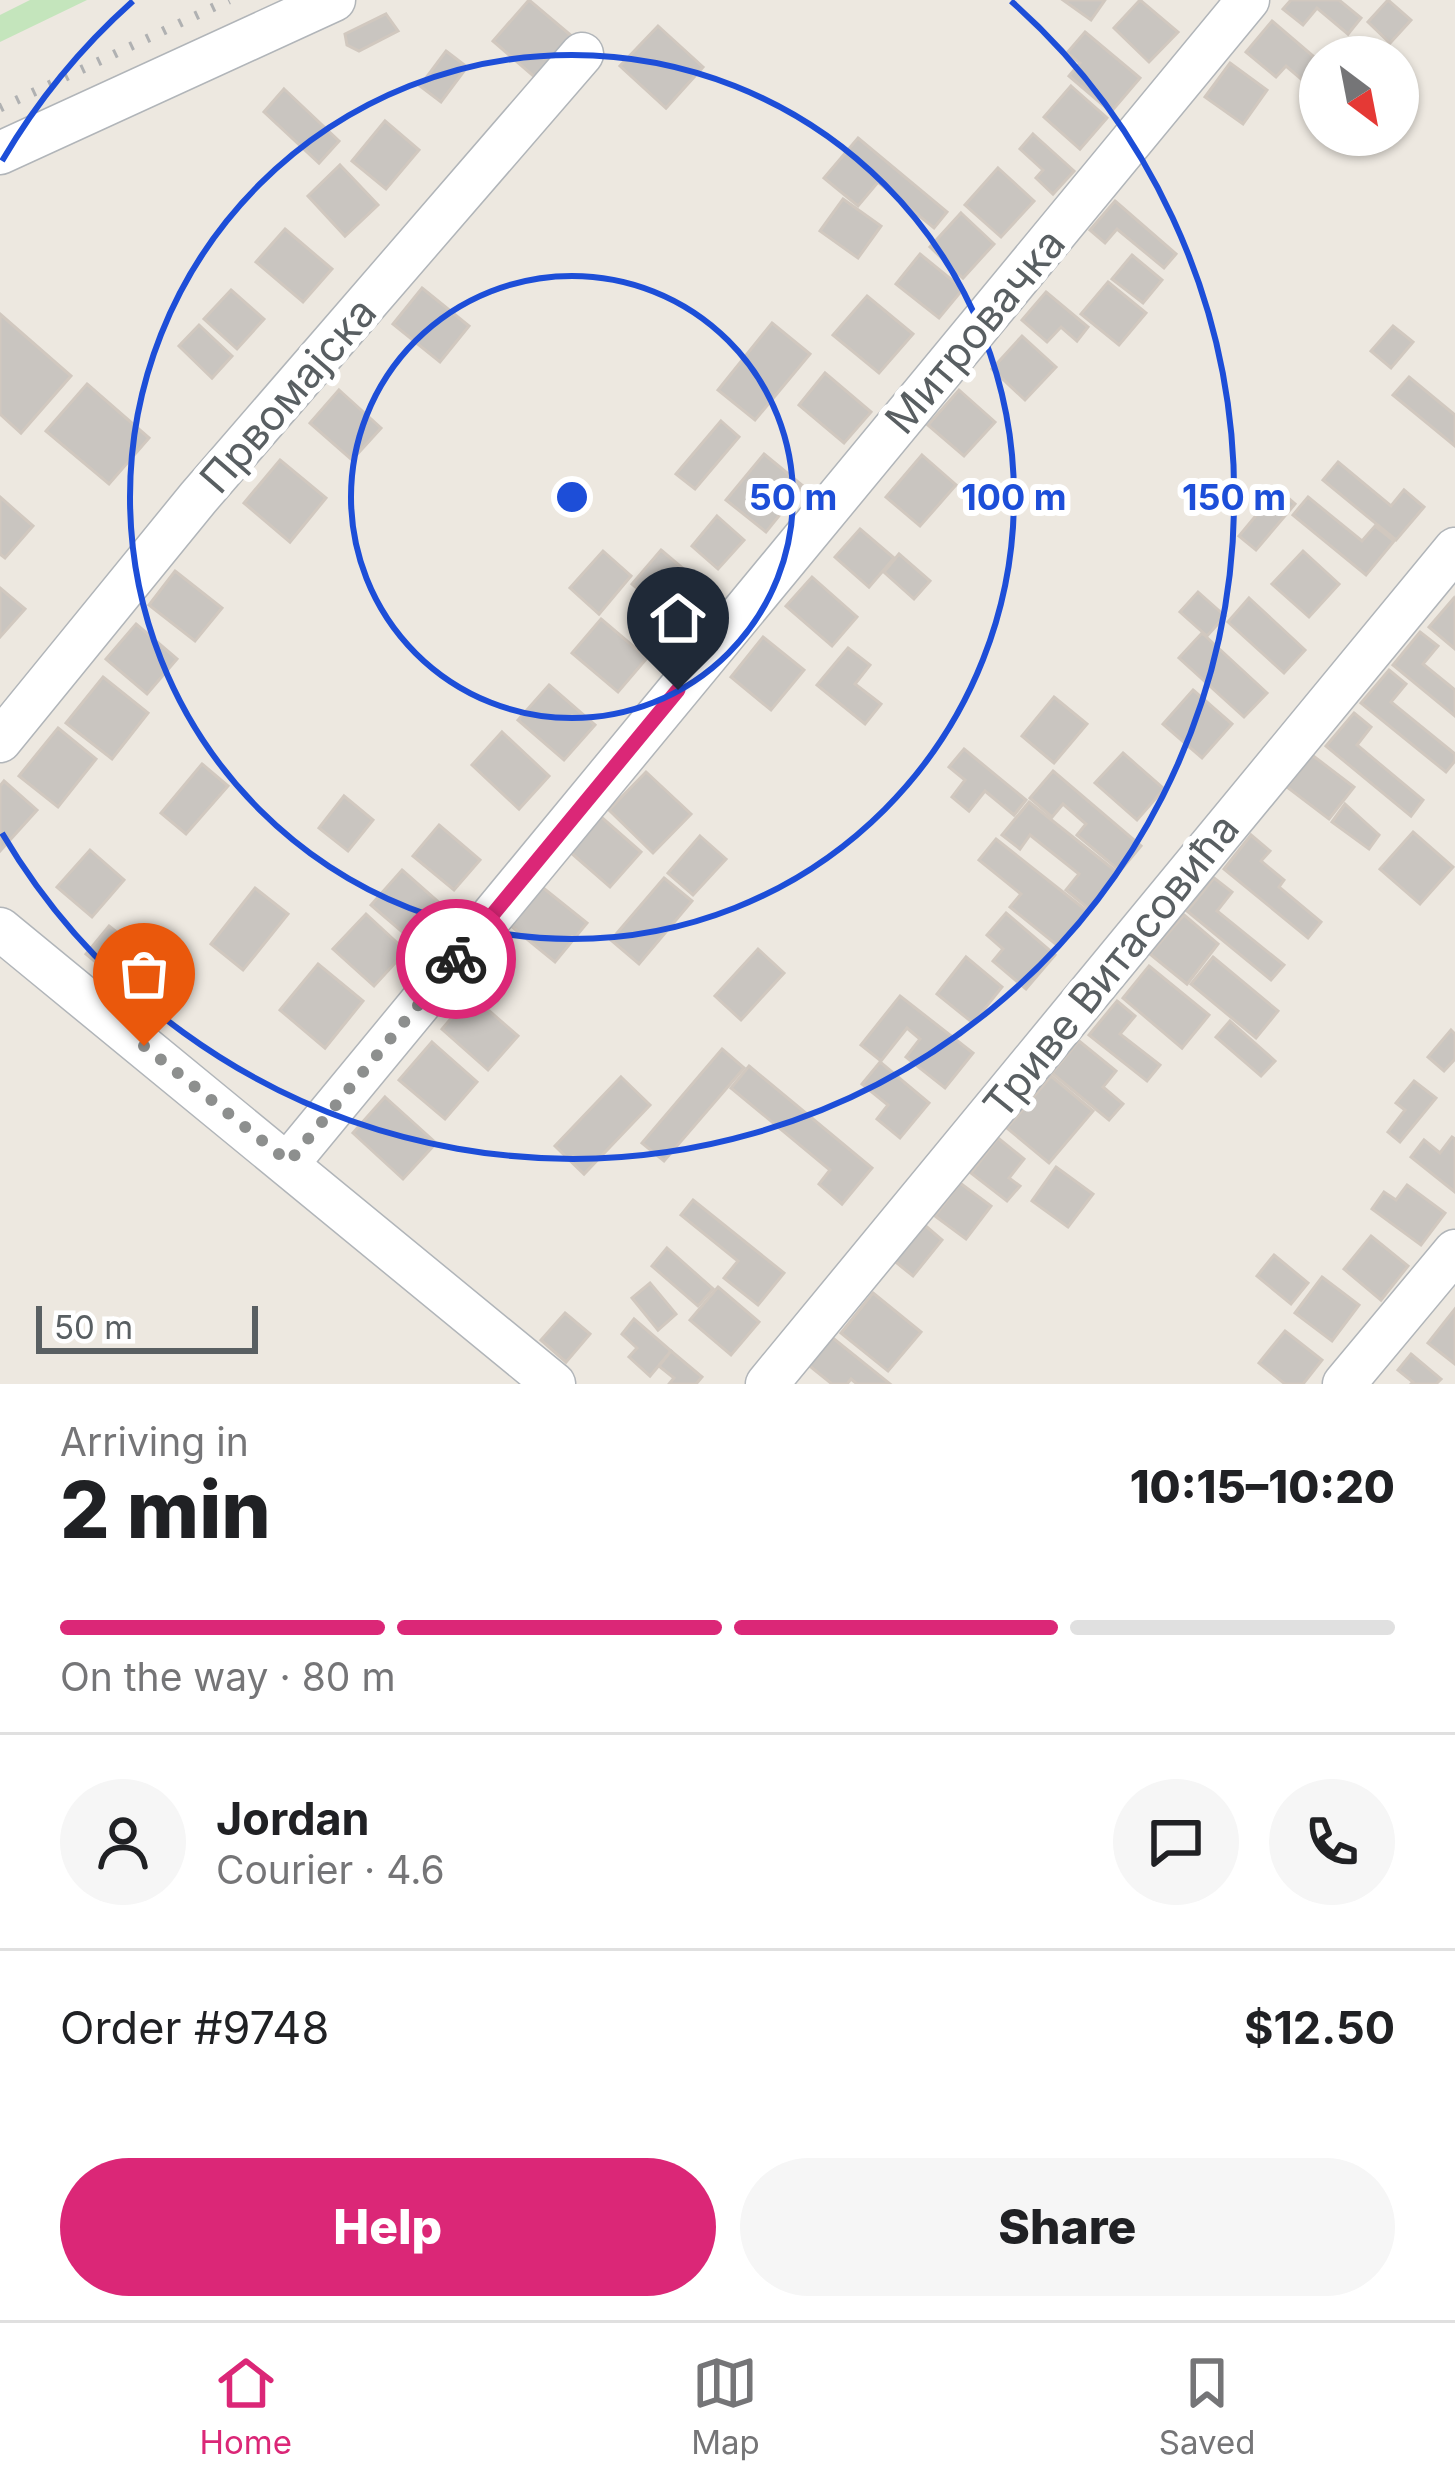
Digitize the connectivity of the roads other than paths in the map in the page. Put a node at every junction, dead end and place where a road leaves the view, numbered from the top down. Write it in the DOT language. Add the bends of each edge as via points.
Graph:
graph roads {
  1 [pos="334,0"];
  2 [pos="1248,0"];
  3 [pos="582,54"];
  4 [pos="0,153"];
  5 [pos="1455,549"];
  6 [pos="0,741"];
  7 [pos="0,929"];
  8 [pos="289,1162"];
  9 [pos="1455,1251"];
  10 [pos="554,1384"];
  11 [pos="767,1384"];
  12 [pos="1343,1384"];
  1 -- 4 [label="street"];
  2 -- 8 [label="street, Митровачка"];
  3 -- 6 [label="street, Првомајска"];
  5 -- 11 [label="street, Триве Витасовића"];
  7 -- 8 [label="street"];
  8 -- 10 [label="street"];
  9 -- 12 [label="street"];
}
